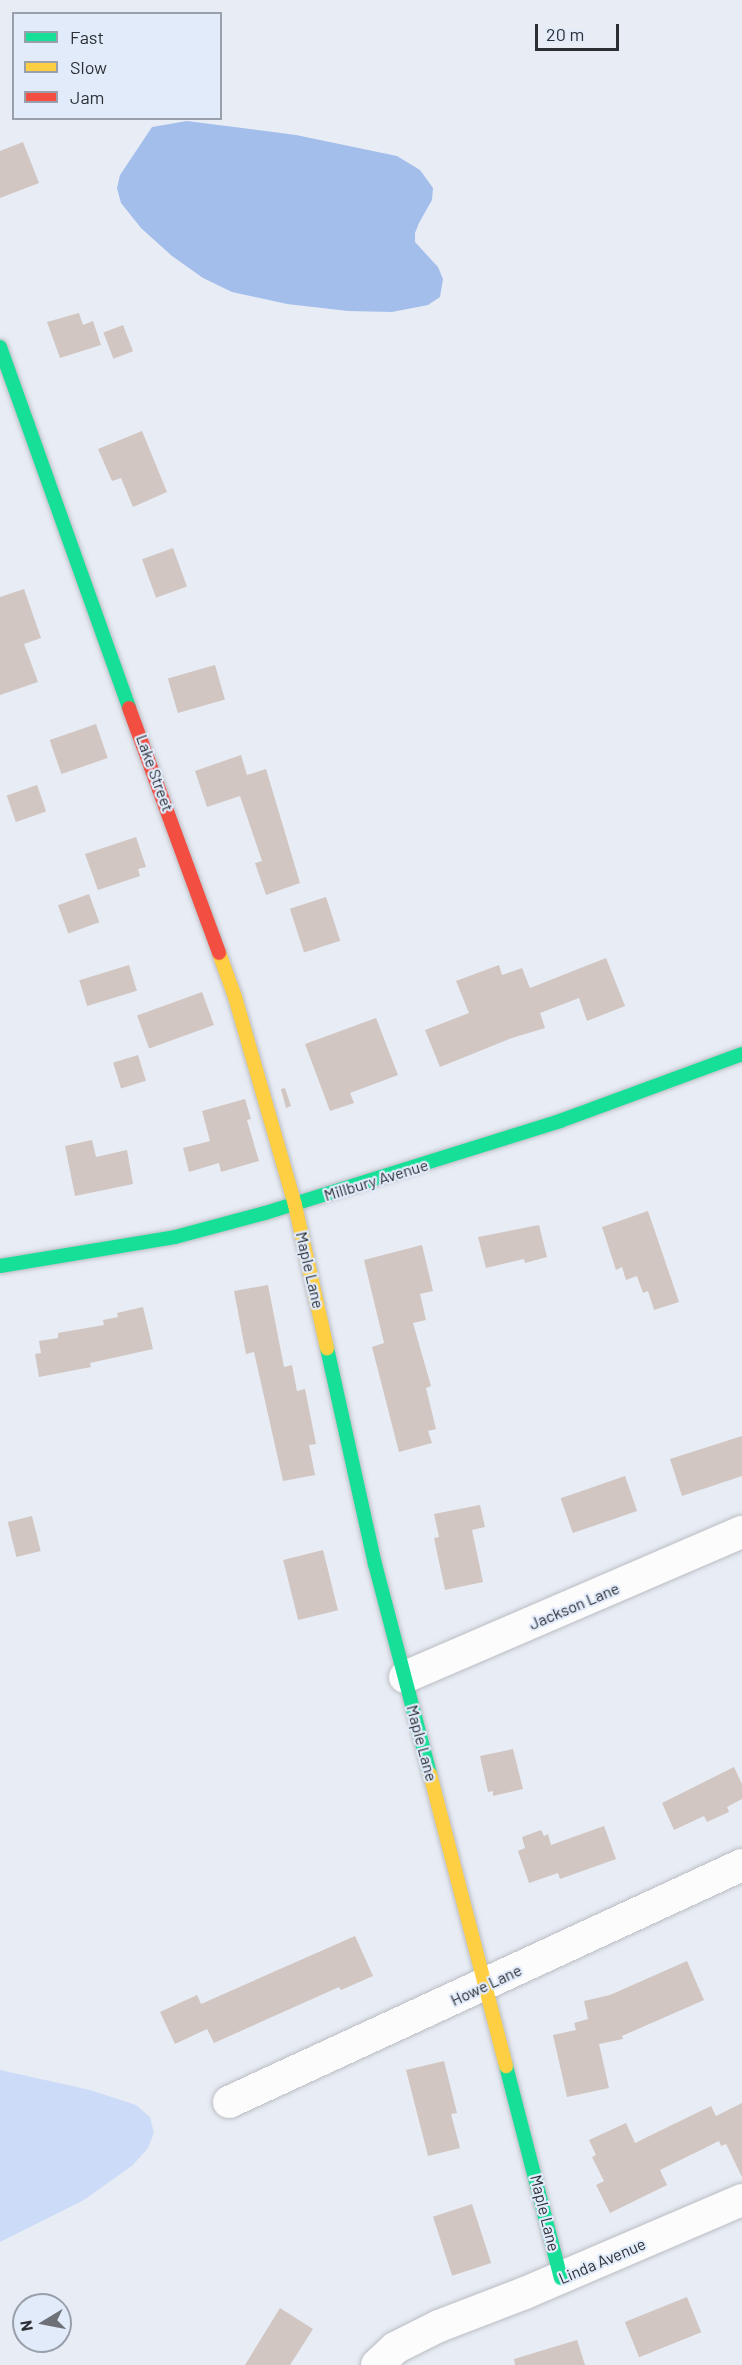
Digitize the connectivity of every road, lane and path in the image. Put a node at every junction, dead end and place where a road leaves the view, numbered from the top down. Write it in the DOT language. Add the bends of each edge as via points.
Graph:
graph roads {
  1 [pos="0,347"];
  2 [pos="742,1054"];
  3 [pos="295,1204"];
  4 [pos="0,1266"];
  5 [pos="742,1532"];
  6 [pos="405,1677"];
  7 [pos="742,1865"];
  8 [pos="485,1985"];
  9 [pos="229,2102"];
  10 [pos="742,2200"];
  11 [pos="561,2278"];
  12 [pos="377,2365"];
  1 -- 3 [label="street, Lake Street" via="236,997"];
  2 -- 3 [label="street, Millbury Avenue" via="560,1121"];
  3 -- 4 [label="street, Millbury Avenue" via="175,1237"];
  3 -- 6 [label="street, Maple Lane" via="375,1564"];
  5 -- 6 [label="street, Jackson Lane"];
  6 -- 8 [label="street, Maple Lane"];
  7 -- 8 [label="street, Howe Lane"];
  8 -- 9 [label="street, Howe Lane"];
  8 -- 11 [label="street, Maple Lane"];
  10 -- 11 [label="street, Linda Avenue"];
  11 -- 12 [label="street, Linda Avenue" via="395,2348"];
}
